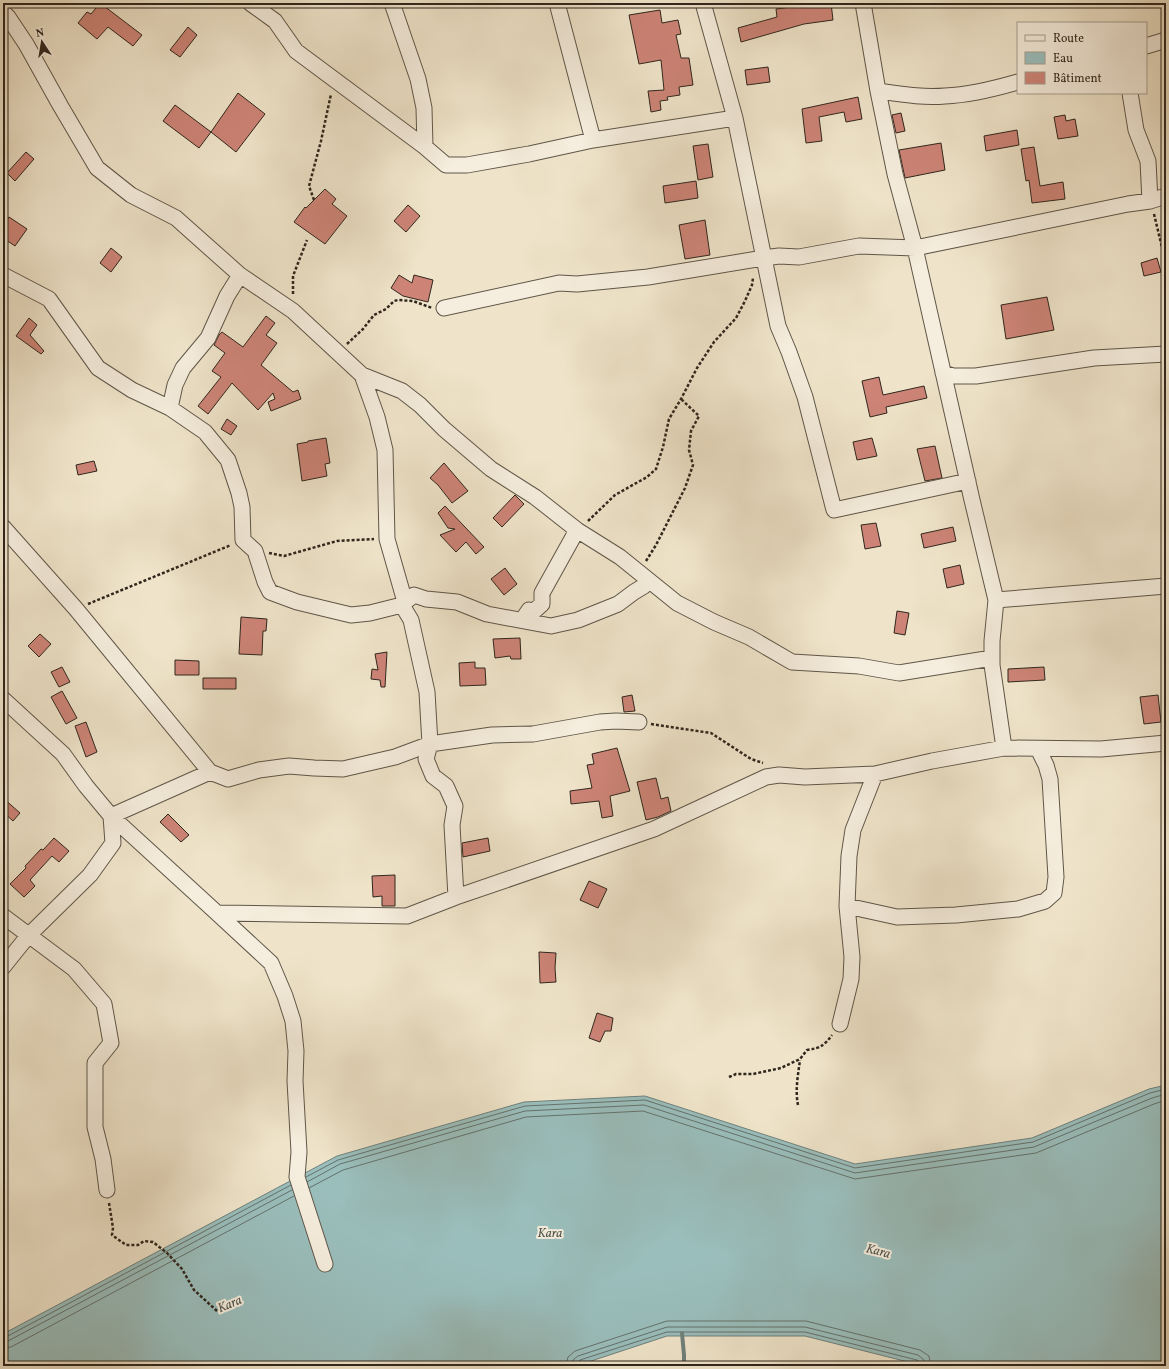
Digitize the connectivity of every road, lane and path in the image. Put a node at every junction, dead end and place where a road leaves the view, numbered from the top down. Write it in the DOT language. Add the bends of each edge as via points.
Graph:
graph roads {
  1 [pos="250,3"];
  2 [pos="392,3"];
  3 [pos="557,3"];
  4 [pos="703,3"];
  5 [pos="863,3"];
  6 [pos="3,12"];
  7 [pos="1166,40"];
  8 [pos="1147,46"];
  9 [pos="328,76"];
  10 [pos="1017,82"];
  11 [pos="878,91"];
  12 [pos="1130,94"];
  13 [pos="735,118"];
  14 [pos="593,140"];
  15 [pos="425,147"];
  16 [pos="1166,196"];
  17 [pos="314,200"];
  18 [pos="1150,201"];
  19 [pos="307,240"];
  20 [pos="915,248"];
  21 [pos="764,258"];
  22 [pos="1166,264"];
  23 [pos="3,275"];
  24 [pos="240,275"];
  25 [pos="444,308"];
  26 [pos="293,311"];
  27 [pos="337,353"];
  28 [pos="1166,354"];
  29 [pos="944,373"];
  30 [pos="362,375"];
  31 [pos="681,399"];
  32 [pos="170,408"];
  33 [pos="968,481"];
  34 [pos="3,527"];
  35 [pos="577,530"];
  36 [pos="387,539"];
  37 [pos="243,540"];
  38 [pos="255,551"];
  39 [pos="647,580"];
  40 [pos="1166,586"];
  41 [pos="996,600"];
  42 [pos="404,604"];
  43 [pos="76,609"];
  44 [pos="522,620"];
  45 [pos="992,658"];
  46 [pos="3,699"];
  47 [pos="639,722"];
  48 [pos="1166,743"];
  49 [pos="430,744"];
  50 [pos="1004,748"];
  51 [pos="1038,749"];
  52 [pos="765,764"];
  53 [pos="210,772"];
  54 [pos="875,774"];
  55 [pos="111,816"];
  56 [pos="456,897"];
  57 [pos="847,906"];
  58 [pos="217,912"];
  59 [pos="3,916"];
  60 [pos="28,936"];
  61 [pos="3,967"];
  62 [pos="840,1024"];
  63 [pos="800,1059"];
  64 [pos="729,1077"];
  65 [pos="798,1105"];
  66 [pos="107,1190"];
  67 [pos="325,1264"];
  68 [pos="217,1311"];
  1 -- 9 [label="street" via="275,21 296,51"];
  2 -- 15 [label="street" via="418,79 424,108"];
  3 -- 14 [label="street"];
  4 -- 13 [label="street"];
  5 -- 11 [label="street"];
  6 -- 24 [label="street" via="26,44 97,168 131,195 176,218"];
  7 -- 8 [label="street"];
  9 -- 15 [label="street"];
  9 -- 17 [label="path" via="332,88 309,186"];
  10 -- 11 [label="street" via="986,91 945,96 914,96"];
  11 -- 20 [label="street" via="895,174"];
  12 -- 18 [label="street" via="1136,130 1148,161"];
  13 -- 14 [label="street"];
  13 -- 21 [label="street"];
  14 -- 15 [label="street" via="467,165 446,165"];
  16 -- 18 [label="street"];
  18 -- 20 [label="street"];
  18 -- 22 [label="path"];
  19 -- 26 [label="path" via="292,276"];
  20 -- 21 [label="street" via="859,246 799,257"];
  20 -- 29 [label="street"];
  21 -- 25 [label="street" via="648,277 577,284 559,283"];
  21 -- 31 [label="path" via="736,318 714,342"];
  21 -- 33 [label="street" via="778,326 804,397 834,510"];
  23 -- 32 [label="street" via="49,299 98,368 132,390"];
  24 -- 26 [label="street"];
  24 -- 32 [label="street" via="227,296 208,338 182,368"];
  25 -- 27 [label="path" via="430,308 413,302 394,300"];
  26 -- 27 [label="street"];
  27 -- 30 [label="street"];
  28 -- 29 [label="street" via="1094,358 976,376 953,376"];
  29 -- 33 [label="street"];
  30 -- 35 [label="street" via="402,391 420,404 444,429 491,469 535,497"];
  30 -- 36 [label="street" via="377,416 385,450"];
  31 -- 35 [label="path" via="669,419 656,469 615,495"];
  31 -- 39 [label="path" via="699,416 691,431 689,450 693,465 656,545 643,565"];
  32 -- 37 [label="street" via="205,432 228,460 240,500"];
  33 -- 41 [label="street"];
  34 -- 43 [label="street"];
  35 -- 39 [label="street" via="620,557"];
  35 -- 44 [label="street" via="542,593 542,604 534,611 529,610"];
  36 -- 38 [label="path" via="337,541 284,556"];
  36 -- 42 [label="street"];
  37 -- 38 [label="street"];
  37 -- 43 [label="path"];
  38 -- 42 [label="street" via="270,592 297,602 351,615"];
  39 -- 44 [label="street" via="644,586 618,604 578,620 551,626"];
  39 -- 45 [label="street" via="677,603 749,636 792,662 859,666 899,672"];
  40 -- 41 [label="street"];
  41 -- 45 [label="street"];
  42 -- 44 [label="street" via="414,595 456,602 487,614"];
  42 -- 49 [label="street" via="411,620 427,692"];
  43 -- 53 [label="street"];
  45 -- 50 [label="street"];
  46 -- 55 [label="street" via="63,754"];
  47 -- 49 [label="street" via="600,722 533,734 492,735"];
  47 -- 52 [label="path" via="711,733 751,759"];
  48 -- 51 [label="street" via="1101,749"];
  49 -- 53 [label="street" via="395,757 342,769 289,766 228,778"];
  49 -- 56 [label="street" via="426,758 433,776 446,786 455,806 452,825"];
  50 -- 51 [label="street"];
  50 -- 54 [label="street" via="932,760"];
  51 -- 57 [label="street" via="1050,779 1056,877 1054,893 1045,901 1018,909 897,917"];
  53 -- 55 [label="street"];
  54 -- 56 [label="street" via="766,776 654,830"];
  54 -- 57 [label="street" via="854,830"];
  55 -- 58 [label="street"];
  55 -- 60 [label="street" via="113,843 90,875"];
  56 -- 58 [label="street" via="407,916"];
  57 -- 62 [label="street" via="852,957 851,979"];
  58 -- 67 [label="street" via="272,963 293,1022 299,1152 297,1177"];
  59 -- 60 [label="street"];
  60 -- 61 [label="street"];
  60 -- 66 [label="street" via="74,968 104,1004 111,1043 95,1063 95,1127"];
  62 -- 63 [label="path" via="820,1048 807,1050"];
  63 -- 64 [label="path" via="781,1068"];
  63 -- 65 [label="path" via="796,1098"];
  66 -- 68 [label="path" via="114,1228 112,1235 126,1245 138,1245 144,1240 153,1242 182,1269 194,1290"];
}
